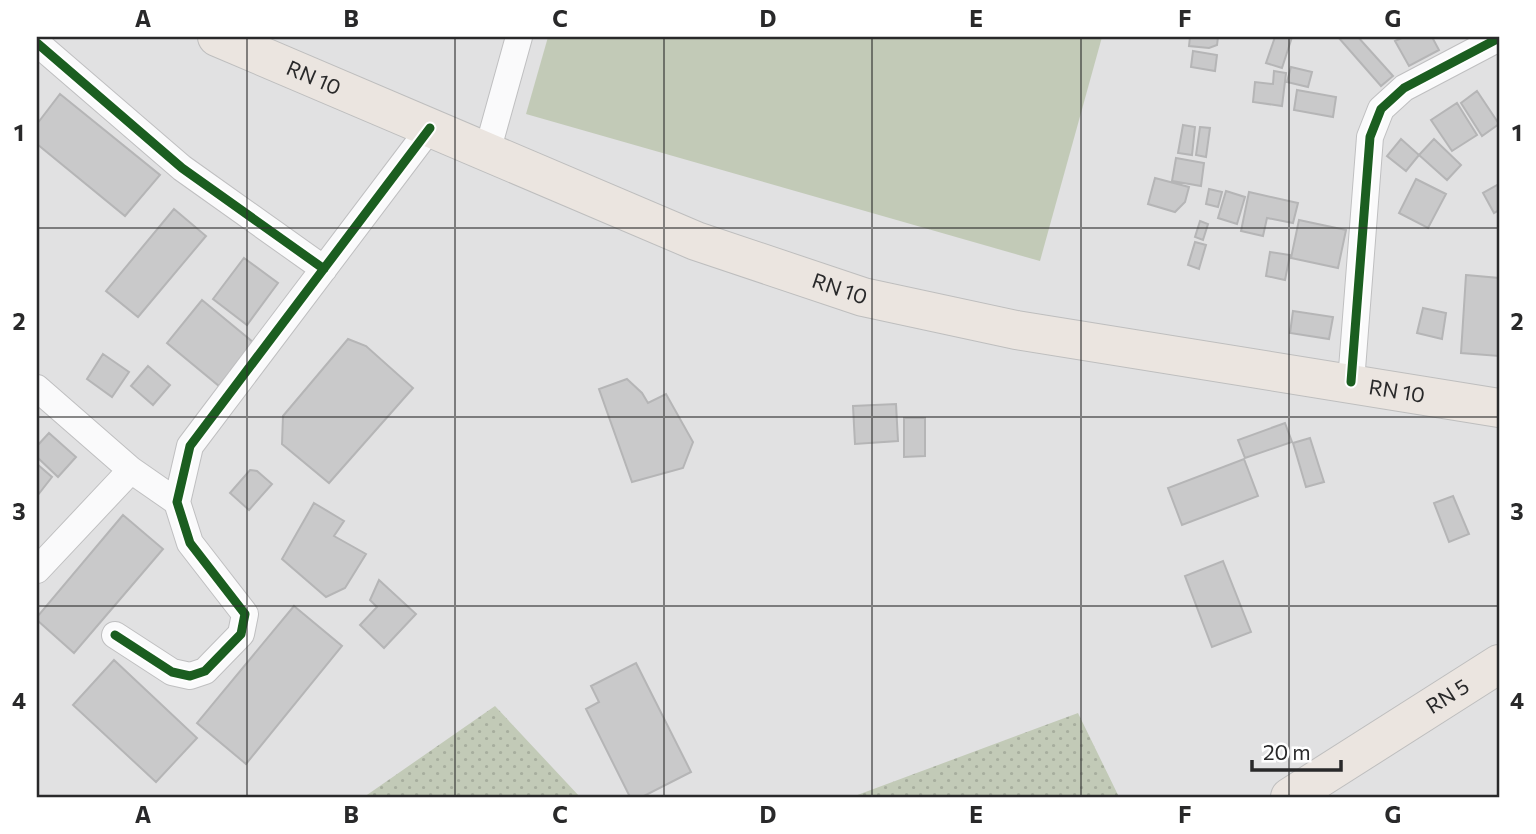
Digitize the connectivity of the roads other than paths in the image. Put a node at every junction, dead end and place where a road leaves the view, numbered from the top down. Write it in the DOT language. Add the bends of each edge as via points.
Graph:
graph roads {
  1 [pos="217,37"];
  2 [pos="519,37"];
  3 [pos="1499,37"];
  4 [pos="37,43"];
  5 [pos="430,128"];
  6 [pos="487,152"];
  7 [pos="324,269"];
  8 [pos="1351,382"];
  9 [pos="37,388"];
  10 [pos="1499,408"];
  11 [pos="131,470"];
  12 [pos="177,502"];
  13 [pos="37,570"];
  14 [pos="115,635"];
  15 [pos="1499,664"];
  16 [pos="1290,797"];
  1 -- 5 [label="main road, RN 10 / RN 10"];
  2 -- 6 [label="street"];
  3 -- 8 [label="street" via="1404,88 1381,109 1370,137"];
  4 -- 7 [label="street" via="182,168"];
  5 -- 6 [label="main road, RN 10 / RN 10"];
  5 -- 7 [label="street"];
  6 -- 8 [label="main road, RN 10 / RN 10" via="696,241 863,297 1016,330"];
  7 -- 12 [label="street" via="190,446"];
  8 -- 10 [label="main road, RN 10 / RN 10"];
  9 -- 11 [label="street"];
  11 -- 12 [label="street"];
  11 -- 13 [label="street"];
  12 -- 14 [label="street" via="190,542 245,614 241,635 205,671 190,676 172,672"];
  15 -- 16 [label="main road, RN 5 / RN 5"];
}
